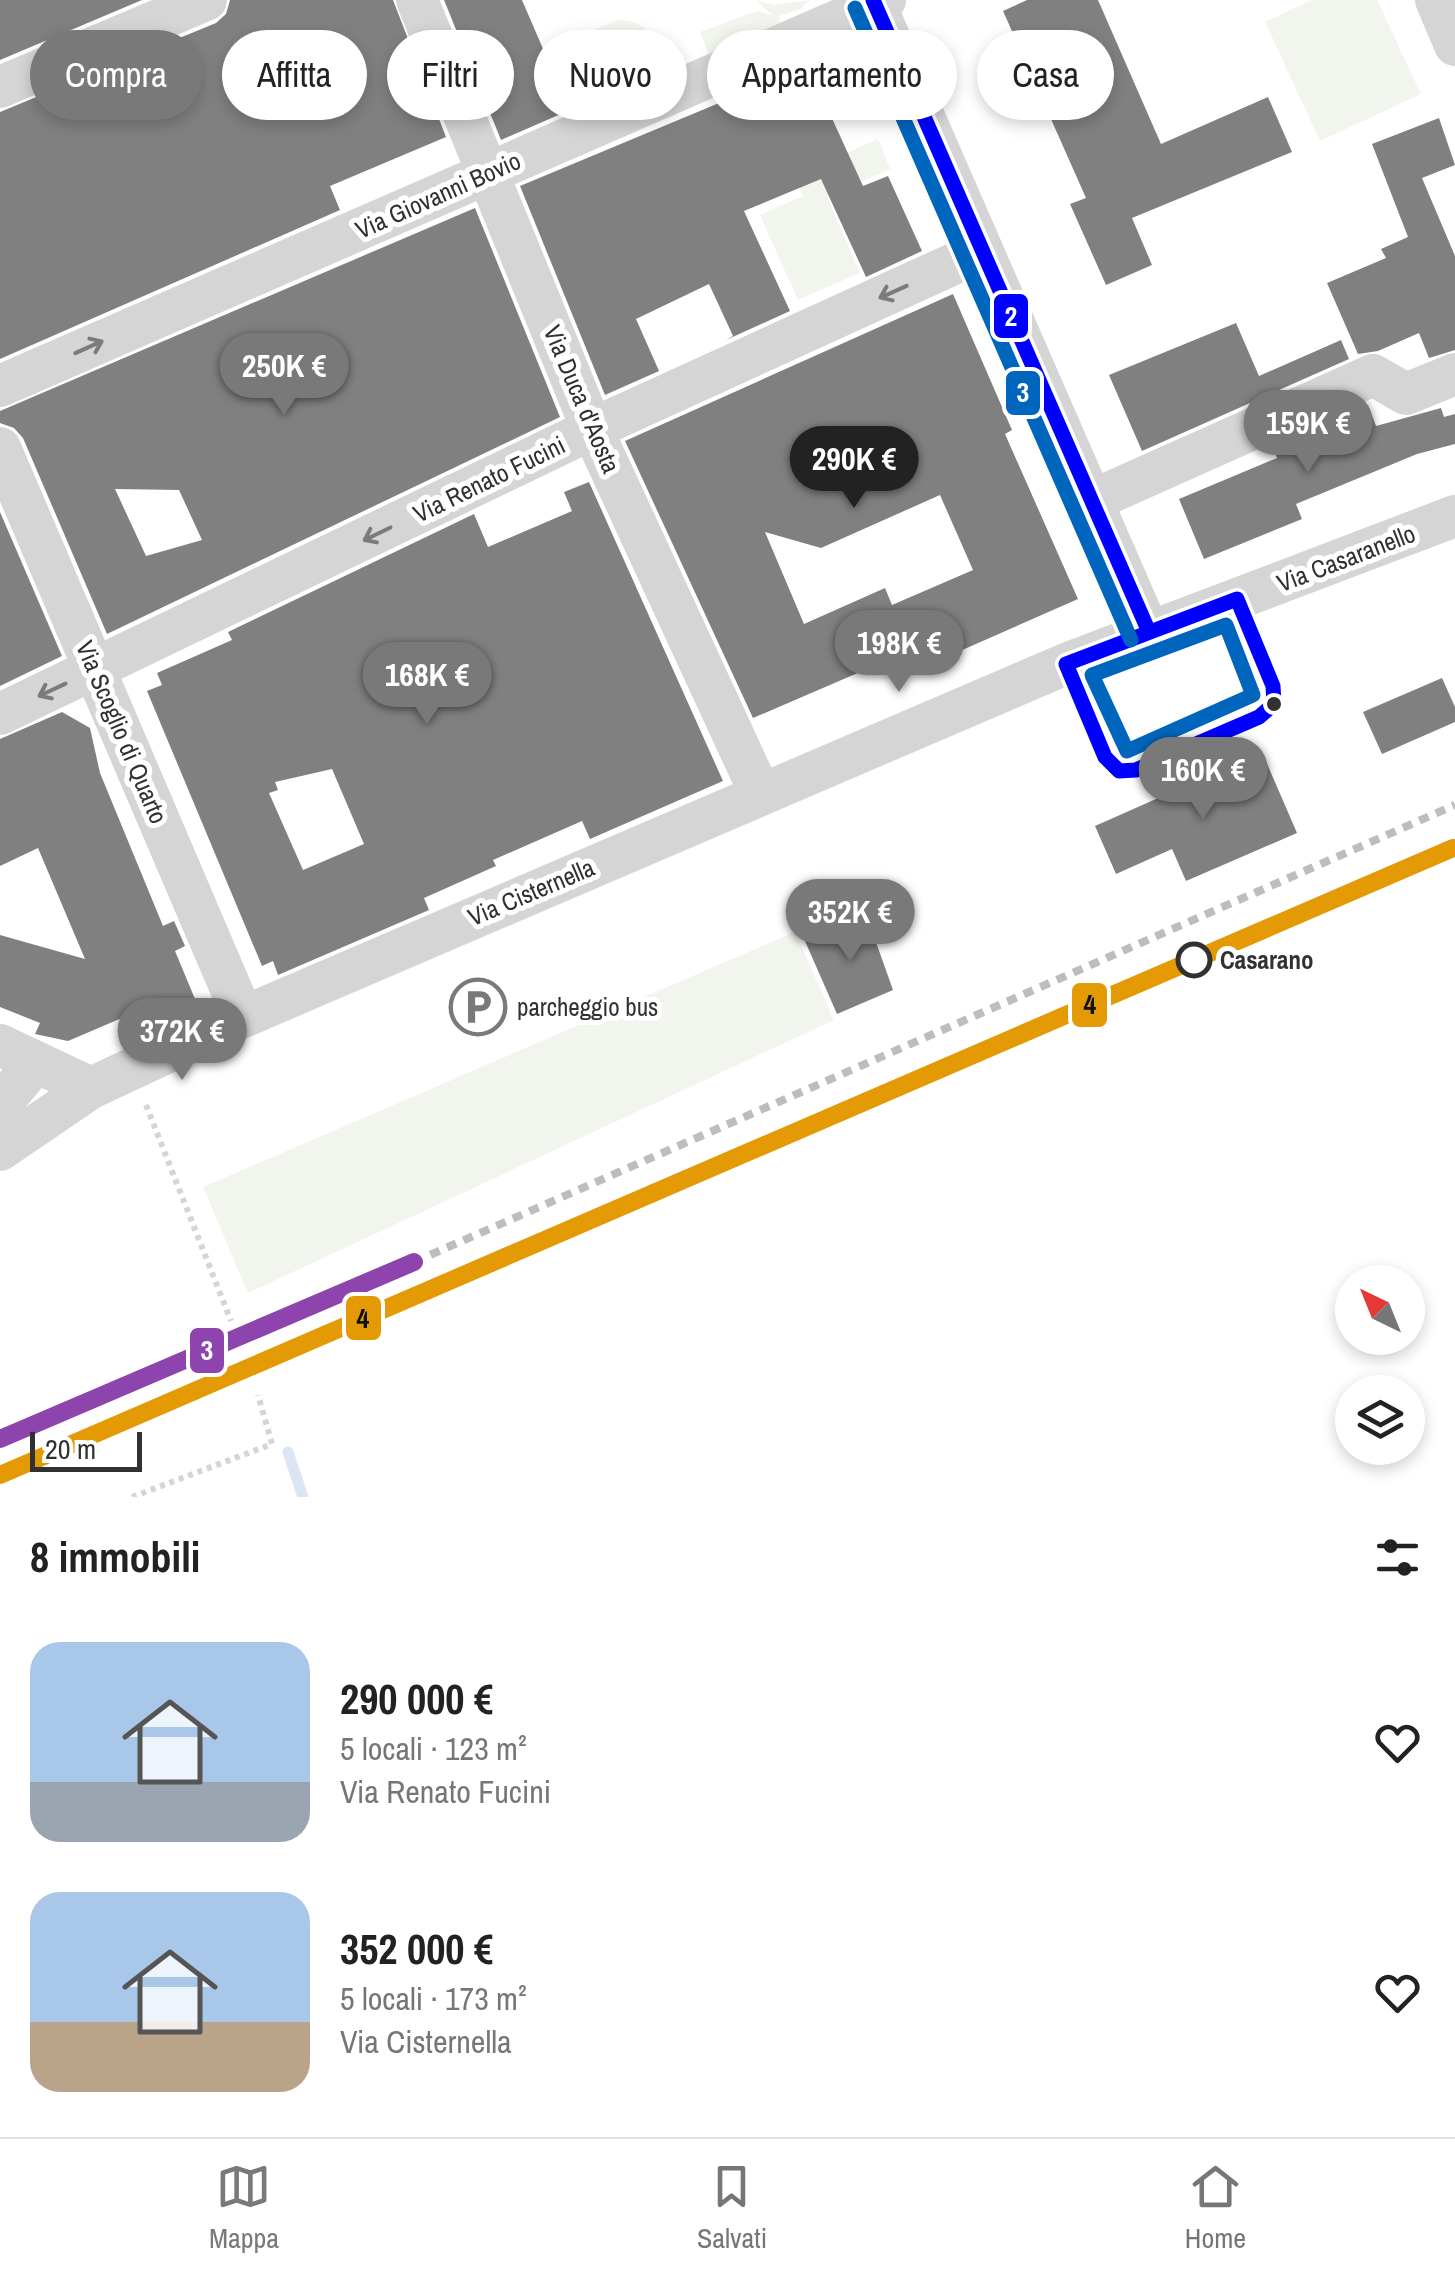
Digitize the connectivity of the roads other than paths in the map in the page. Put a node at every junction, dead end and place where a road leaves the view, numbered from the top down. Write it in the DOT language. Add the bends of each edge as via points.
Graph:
graph roads {
  1 [pos="206,0"];
  2 [pos="417,0"];
  3 [pos="1436,0"];
  4 [pos="878,1"];
  5 [pos="1455,45"];
  6 [pos="0,87"];
  7 [pos="491,172"];
  8 [pos="982,252"];
  9 [pos="1455,374"];
  10 [pos="0,386"];
  11 [pos="592,429"];
  12 [pos="0,448"];
  13 [pos="1090,502"];
  14 [pos="1455,516"];
  15 [pos="1236,600"];
  16 [pos="1149,632"];
  17 [pos="1066,664"];
  18 [pos="96,670"];
  19 [pos="0,714"];
  20 [pos="760,793"];
  21 [pos="242,1017"];
  22 [pos="18,1053"];
  23 [pos="92,1088"];
  24 [pos="0,1105"];
  25 [pos="0,1150"];
  1 -- 6 [label="street"];
  2 -- 7 [label="street, Via Duca d'Aosta"];
  3 -- 5 [label="street"];
  4 -- 7 [label="street, Via Giovanni Bovio"];
  4 -- 8 [label="street"];
  10 -- 7 [label="street, Via Giovanni Bovio, one-way"];
  7 -- 11 [label="street, Via Duca d'Aosta"];
  8 -- 11 [label="street, Via Renato Fucini, one-way"];
  8 -- 13 [label="street"];
  9 -- 13 [label="street" via="1406,394 1374,375"];
  11 -- 18 [label="street, Via Renato Fucini, one-way"];
  11 -- 20 [label="street, Via Duca d'Aosta"];
  12 -- 18 [label="street, Via Scoglio di Quarto"];
  13 -- 16 [label="street"];
  14 -- 15 [label="street, Via Casaranello"];
  15 -- 16 [label="street, Via Casaranello"];
  15 -- 17 [label="lane" via="1273,686 1274,704 1260,717 1136,770 1118,771 1105,757"];
  16 -- 17 [label="street, Via Cisternella"];
  17 -- 20 [label="street, Via Cisternella"];
  18 -- 19 [label="street, Via Renato Fucini, one-way"];
  18 -- 21 [label="street, Via Scoglio di Quarto"];
  20 -- 21 [label="street, Via Cisternella"];
  21 -- 23 [label="street, Via Cisternella"];
  22 -- 23 [label="street"];
  22 -- 24 [label="street"];
  23 -- 25 [label="street, Via Cisternella"];
}
